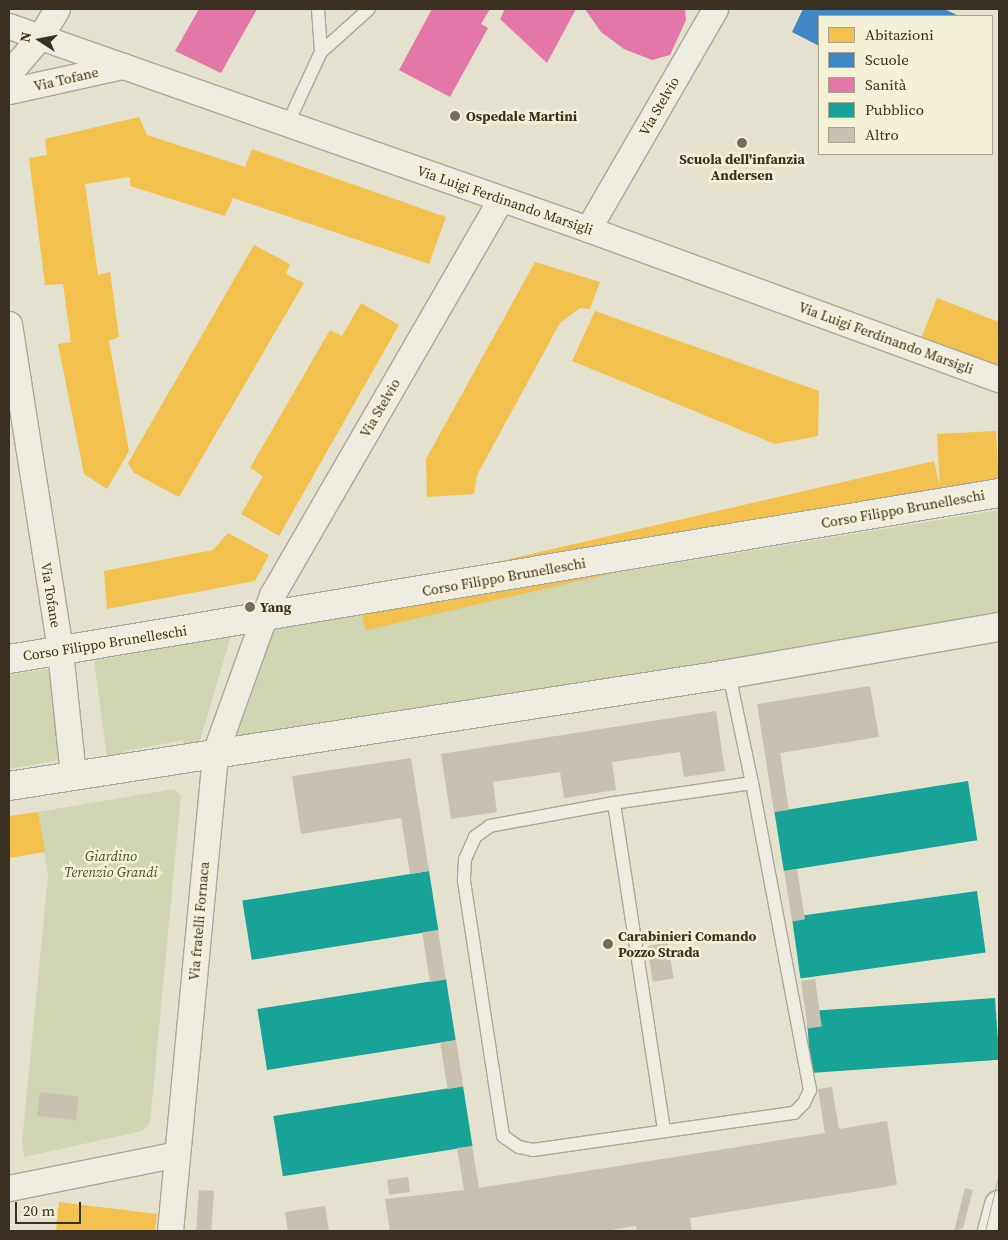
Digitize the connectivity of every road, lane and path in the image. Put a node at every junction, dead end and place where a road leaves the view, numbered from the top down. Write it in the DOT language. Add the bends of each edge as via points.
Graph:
graph roads {
  1 [pos="57,9"];
  2 [pos="318,9"];
  3 [pos="370,9"];
  4 [pos="715,9"];
  5 [pos="9,26"];
  6 [pos="40,37"];
  7 [pos="321,52"];
  8 [pos="124,66"];
  9 [pos="9,73"];
  10 [pos="9,91"];
  11 [pos="288,123"];
  12 [pos="501,199"];
  13 [pos="588,229"];
  14 [pos="9,324"];
  15 [pos="999,379"];
  16 [pos="16,416"];
  17 [pos="999,493"];
  18 [pos="262,617"];
  19 [pos="999,627"];
  20 [pos="60,651"];
  21 [pos="9,659"];
  22 [pos="729,674"];
  23 [pos="216,753"];
  24 [pos="73,775"];
  25 [pos="752,783"];
  26 [pos="9,786"];
  27 [pos="614,803"];
  28 [pos="664,1131"];
  29 [pos="177,1154"];
  30 [pos="9,1188"];
  31 [pos="999,1205"];
  32 [pos="170,1231"];
  33 [pos="992,1231"];
  1 -- 6 [label="street"];
  2 -- 7 [label="lane"];
  3 -- 7 [label="lane"];
  4 -- 13 [label="street, Via Stelvio"];
  5 -- 6 [label="street, Via Luigi Ferdinando Marsigli"];
  6 -- 8 [label="street, Via Luigi Ferdinando Marsigli"];
  6 -- 9 [label="street"];
  7 -- 11 [label="lane"];
  8 -- 10 [label="street, Via Tofane"];
  8 -- 11 [label="street, Via Luigi Ferdinando Marsigli"];
  11 -- 12 [label="street, Via Luigi Ferdinando Marsigli"];
  12 -- 13 [label="street, Via Luigi Ferdinando Marsigli"];
  12 -- 18 [label="street, Via Stelvio"];
  13 -- 15 [label="street, Via Luigi Ferdinando Marsigli"];
  14 -- 16 [label="street, Via Tofane"];
  16 -- 20 [label="street, Via Tofane"];
  17 -- 18 [label="street, Corso Filippo Brunelleschi"];
  18 -- 20 [label="street, Corso Filippo Brunelleschi"];
  18 -- 23 [label="street, Via fratelli Fornaca"];
  19 -- 22 [label="street"];
  20 -- 21 [label="street, Corso Filippo Brunelleschi"];
  20 -- 24 [label="street, Via Tofane"];
  22 -- 23 [label="street"];
  22 -- 25 [label="lane"];
  23 -- 24 [label="street"];
  23 -- 29 [label="street, Via fratelli Fornaca"];
  24 -- 26 [label="street"];
  25 -- 27 [label="lane"];
  25 -- 28 [label="lane" via="810,1090 794,1113"];
  27 -- 28 [label="lane"];
  27 -- 28 [label="lane" via="490,826 475,837 465,858 464,881 503,1136 519,1147 533,1150"];
  29 -- 30 [label="street"];
  29 -- 32 [label="street, Via fratelli Fornaca"];
  31 -- 33 [label="street"];
}
